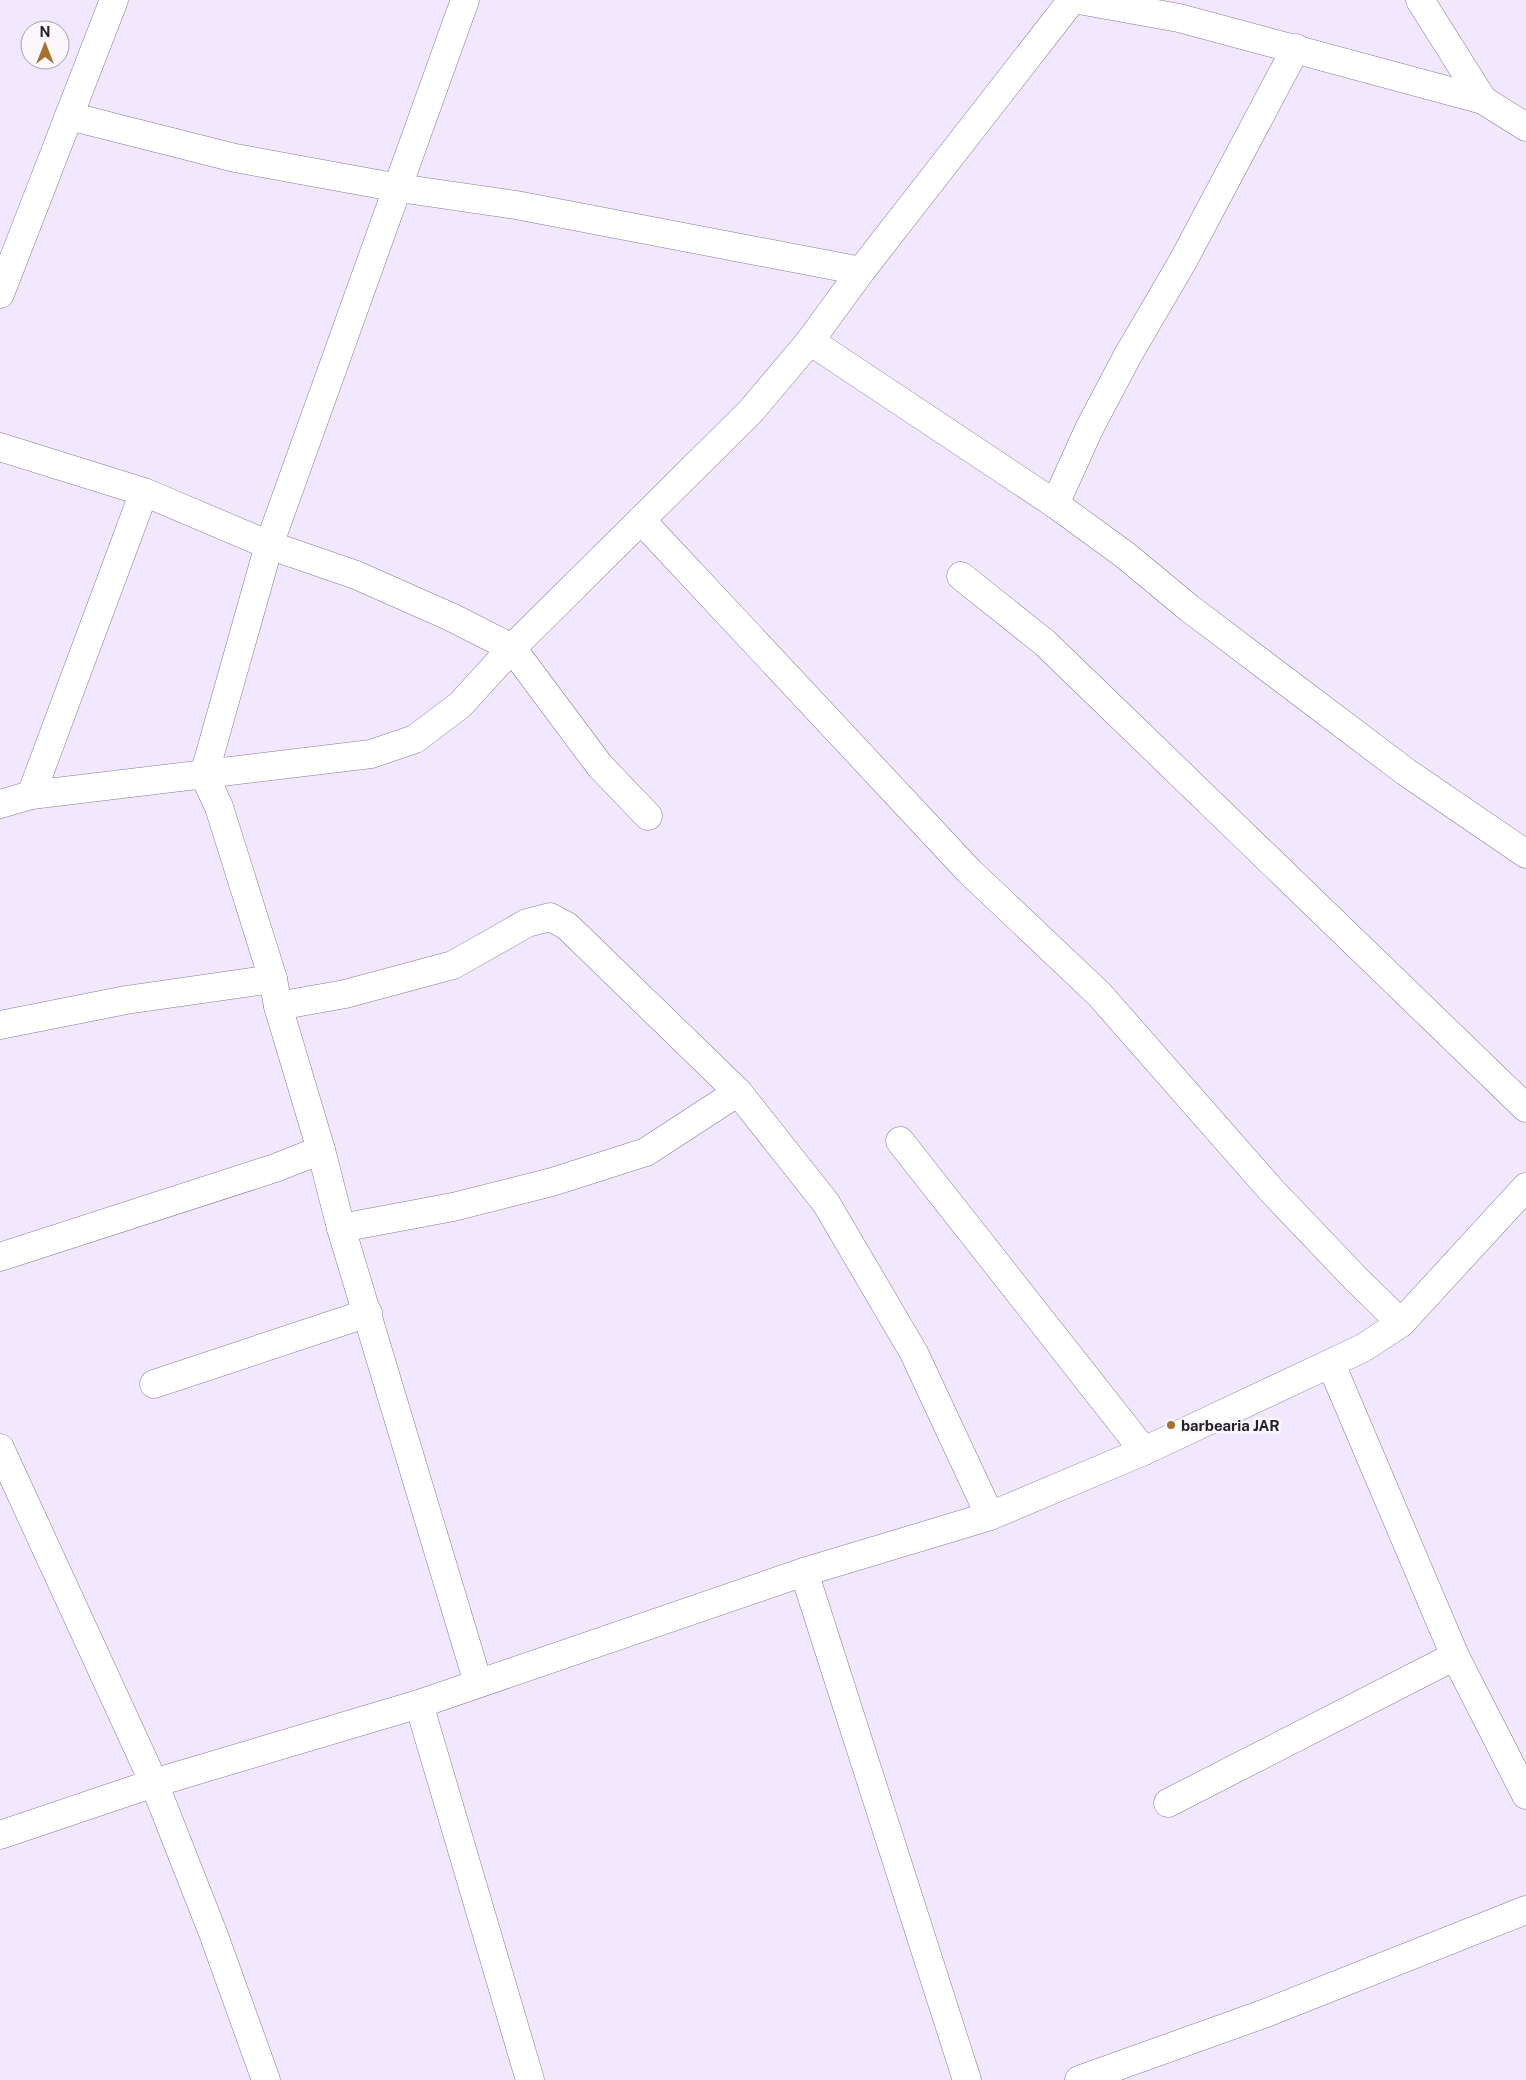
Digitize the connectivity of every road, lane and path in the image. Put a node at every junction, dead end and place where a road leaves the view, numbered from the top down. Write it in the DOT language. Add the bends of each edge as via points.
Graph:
graph roads {
  1 [pos="114,0"];
  2 [pos="465,0"];
  3 [pos="1072,0"];
  4 [pos="1078,0"];
  5 [pos="1420,0"];
  6 [pos="1296,48"];
  7 [pos="1483,100"];
  8 [pos="69,116"];
  9 [pos="1526,127"];
  10 [pos="399,188"];
  11 [pos="861,272"];
  12 [pos="0,294"];
  13 [pos="810,341"];
  14 [pos="0,446"];
  15 [pos="144,492"];
  16 [pos="1056,504"];
  17 [pos="641,520"];
  18 [pos="270,545"];
  19 [pos="961,576"];
  20 [pos="512,648"];
  21 [pos="204,775"];
  22 [pos="32,795"];
  23 [pos="0,804"];
  24 [pos="648,816"];
  25 [pos="1526,854"];
  26 [pos="273,979"];
  27 [pos="278,1006"];
  28 [pos="0,1025"];
  29 [pos="738,1092"];
  30 [pos="1526,1108"];
  31 [pos="900,1141"];
  32 [pos="321,1150"];
  33 [pos="1526,1187"];
  34 [pos="342,1228"];
  35 [pos="0,1257"];
  36 [pos="368,1313"];
  37 [pos="1401,1323"];
  38 [pos="1331,1364"];
  39 [pos="154,1384"];
  40 [pos="0,1448"];
  41 [pos="1144,1451"];
  42 [pos="990,1516"];
  43 [pos="804,1572"];
  44 [pos="1455,1656"];
  45 [pos="478,1683"];
  46 [pos="419,1704"];
  47 [pos="154,1783"];
  48 [pos="1526,1795"];
  49 [pos="1168,1803"];
  50 [pos="0,1835"];
  51 [pos="1526,1910"];
  52 [pos="266,2080"];
  53 [pos="530,2080"];
  54 [pos="966,2080"];
  55 [pos="1079,2080"];
  1 -- 8 [label="street"];
  2 -- 10 [label="street"];
  3 -- 11 [label="street"];
  4 -- 6 [label="street" via="1179,18"];
  5 -- 7 [label="street"];
  6 -- 7 [label="street"];
  6 -- 16 [label="street" via="1090,427"];
  7 -- 9 [label="street"];
  8 -- 10 [label="street" via="235,158"];
  8 -- 12 [label="street"];
  10 -- 11 [label="street" via="516,205"];
  10 -- 18 [label="street"];
  11 -- 13 [label="street"];
  13 -- 16 [label="street"];
  13 -- 17 [label="street" via="751,411"];
  14 -- 15 [label="street"];
  15 -- 18 [label="street"];
  15 -- 22 [label="street"];
  16 -- 25 [label="street" via="1406,772"];
  17 -- 20 [label="street"];
  17 -- 37 [label="street" via="969,871 1099,994 1272,1191"];
  18 -- 20 [label="street" via="356,575"];
  18 -- 21 [label="street"];
  19 -- 30 [label="street" via="1045,644"];
  20 -- 21 [label="street" via="460,705 415,739 371,754"];
  20 -- 24 [label="street" via="600,766"];
  21 -- 22 [label="street"];
  21 -- 26 [label="street" via="219,807"];
  22 -- 23 [label="street"];
  26 -- 27 [label="street"];
  26 -- 28 [label="street" via="126,1000"];
  27 -- 29 [label="street" via="345,994 453,965 527,923 550,917 568,926"];
  27 -- 32 [label="street"];
  29 -- 34 [label="street" via="646,1152 552,1182 453,1207"];
  29 -- 42 [label="street" via="826,1203 914,1353"];
  31 -- 41 [label="street"];
  32 -- 34 [label="street"];
  32 -- 35 [label="street" via="266,1171"];
  33 -- 37 [label="street"];
  34 -- 36 [label="street"];
  36 -- 39 [label="street"];
  36 -- 45 [label="street"];
  37 -- 38 [label="street"];
  38 -- 41 [label="street"];
  38 -- 44 [label="street"];
  40 -- 47 [label="street"];
  41 -- 42 [label="street"];
  42 -- 43 [label="street"];
  43 -- 45 [label="street"];
  43 -- 54 [label="street"];
  44 -- 48 [label="street"];
  44 -- 49 [label="street"];
  45 -- 46 [label="street"];
  46 -- 47 [label="street"];
  46 -- 53 [label="street"];
  47 -- 50 [label="street"];
  47 -- 52 [label="street"];
  51 -- 55 [label="street" via="1266,2013"];
}
